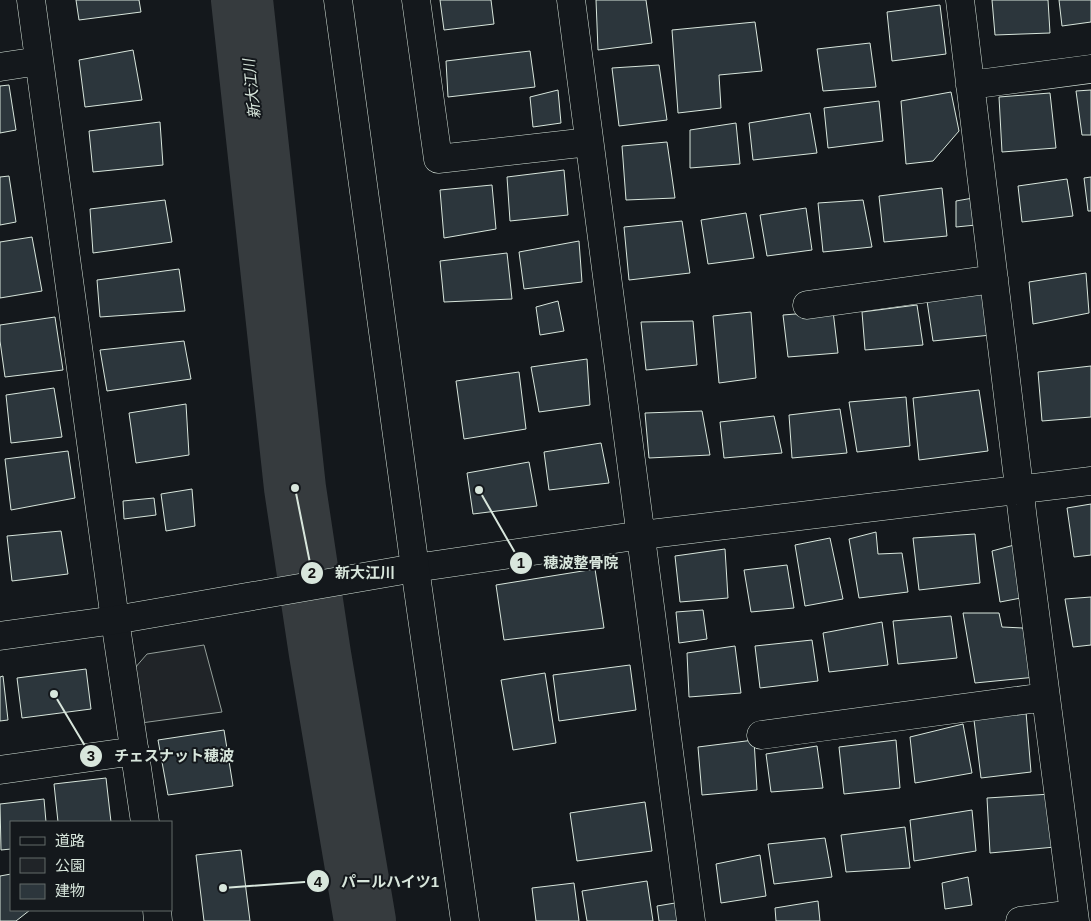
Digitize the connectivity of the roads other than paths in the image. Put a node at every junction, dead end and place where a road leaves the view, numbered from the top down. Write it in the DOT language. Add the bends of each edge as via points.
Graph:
graph roads {
  1 [pos="31,0"];
  2 [pos="338,0"];
  3 [pos="416,0"];
  4 [pos="571,0"];
  5 [pos="960,0"];
  6 [pos="39,61"];
  7 [pos="0,67"];
  8 [pos="1091,69"];
  9 [pos="970,85"];
  10 [pos="590,142"];
  11 [pos="994,279"];
  12 [pos="807,305"];
  13 [pos="1091,481"];
  14 [pos="1019,490"];
  15 [pos="642,535"];
  16 [pos="415,568"];
  17 [pos="115,620"];
  18 [pos="0,636"];
  19 [pos="1046,696"];
  20 [pos="762,735"];
  21 [pos="135,751"];
  22 [pos="0,770"];
  23 [pos="145,821"];
  24 [pos="1078,903"];
  25 [pos="465,921"];
  26 [pos="691,921"];
  27 [pos="1020,921"];
  1 -- 6 [label="street"];
  2 -- 16 [label="street"];
  3 -- 10 [label="street" via="438,159"];
  4 -- 10 [label="street"];
  5 -- 9 [label="street"];
  6 -- 7 [label="street"];
  6 -- 17 [label="street"];
  8 -- 9 [label="street"];
  9 -- 11 [label="street"];
  10 -- 15 [label="street"];
  11 -- 12 [label="street"];
  11 -- 14 [label="street"];
  13 -- 14 [label="street"];
  14 -- 15 [label="street"];
  14 -- 19 [label="street"];
  15 -- 16 [label="street"];
  15 -- 26 [label="street"];
  16 -- 17 [label="street"];
  16 -- 25 [label="street"];
  17 -- 18 [label="street"];
  17 -- 21 [label="street"];
  19 -- 20 [label="street"];
  19 -- 24 [label="street"];
  21 -- 22 [label="street"];
  21 -- 23 [label="street"];
  24 -- 27 [label="street"];
}
